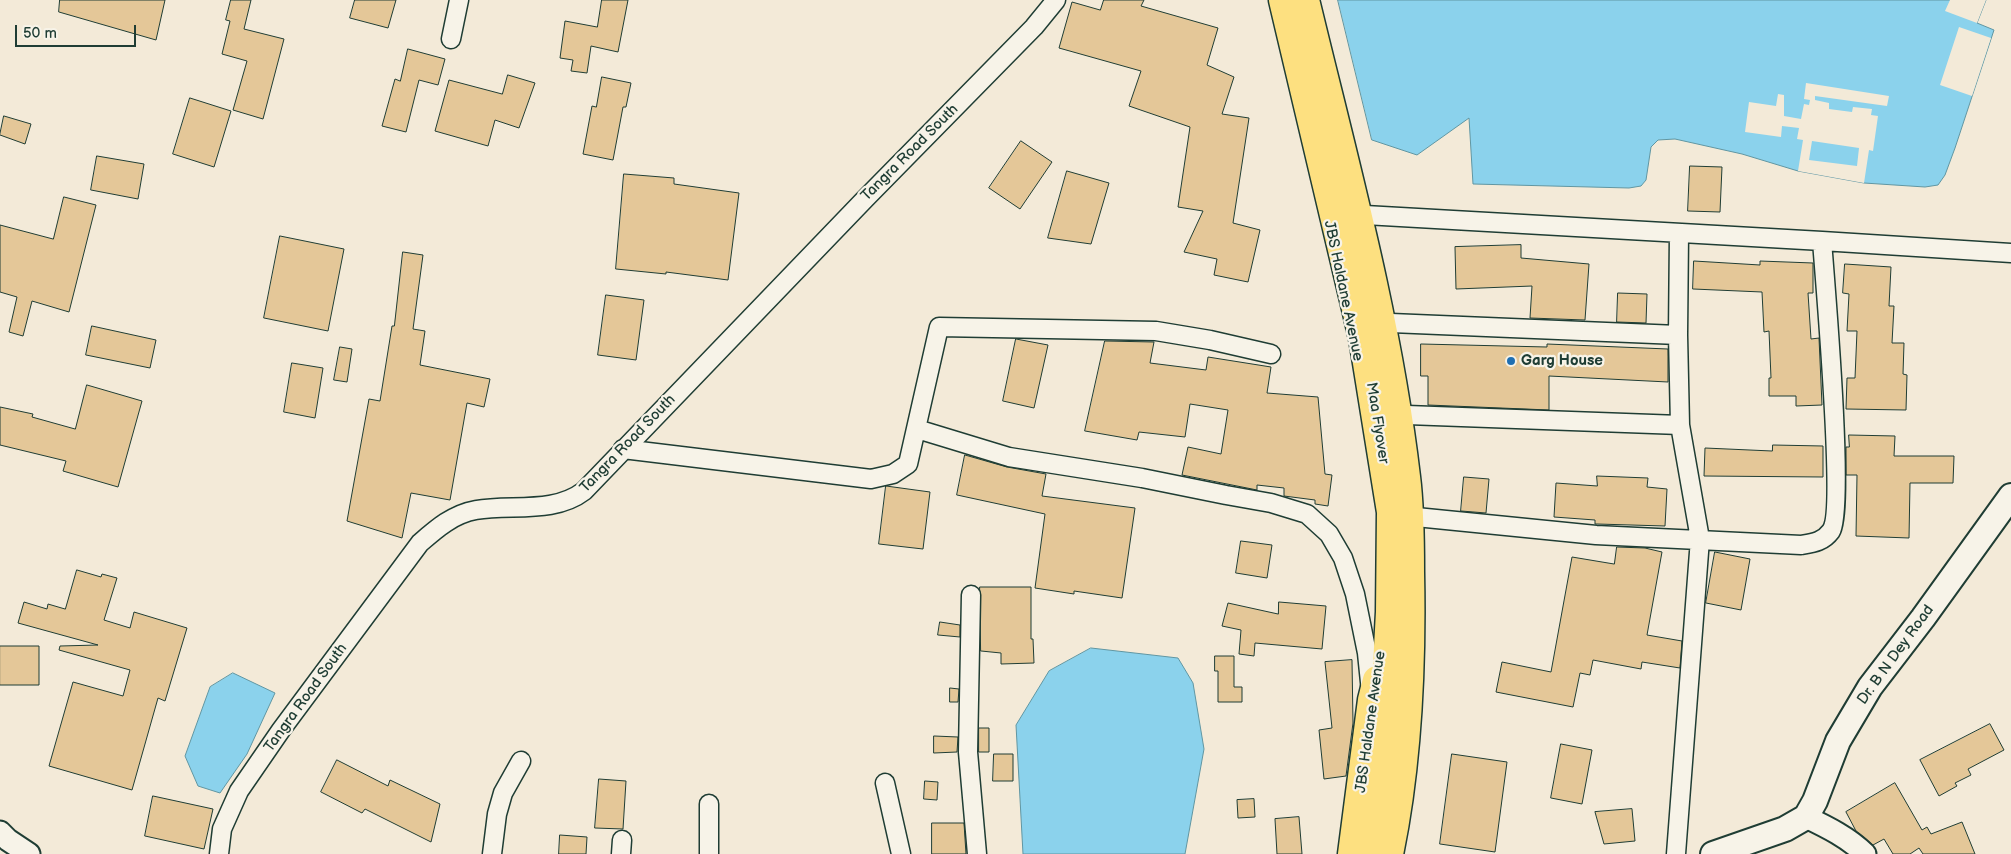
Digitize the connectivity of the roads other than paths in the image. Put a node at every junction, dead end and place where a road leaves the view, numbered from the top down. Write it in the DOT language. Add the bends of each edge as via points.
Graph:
graph roads {
  1 [pos="460,0"];
  2 [pos="1056,0"];
  3 [pos="1278,0"];
  4 [pos="1283,0"];
  5 [pos="1305,0"];
  6 [pos="1313,0"];
  7 [pos="451,39"];
  8 [pos="1365,215"];
  9 [pos="1679,233"];
  10 [pos="1822,241"];
  11 [pos="2011,253"];
  12 [pos="1391,323"];
  13 [pos="1678,334"];
  14 [pos="1270,354"];
  15 [pos="1407,415"];
  16 [pos="1680,425"];
  17 [pos="917,428"];
  18 [pos="623,449"];
  19 [pos="2011,496"];
  20 [pos="1416,517"];
  21 [pos="1700,539"];
  22 [pos="971,595"];
  23 [pos="1372,700"];
  24 [pos="521,761"];
  25 [pos="885,783"];
  26 [pos="710,804"];
  27 [pos="1806,817"];
  28 [pos="0,832"];
  29 [pos="29,854"];
  30 [pos="220,854"];
  31 [pos="492,854"];
  32 [pos="710,854"];
  33 [pos="901,854"];
  34 [pos="977,854"];
  35 [pos="1352,854"];
  36 [pos="1366,854"];
  37 [pos="1389,854"];
  38 [pos="1402,854"];
  39 [pos="1676,854"];
  40 [pos="1713,854"];
  41 [pos="1865,854"];
  1 -- 7 [label="street"];
  2 -- 18 [label="street, Tangra Road South" via="1034,27"];
  3 -- 23 [label="main road, JBS Haldane Avenue" via="1328,215 1371,425 1383,567 1381,662"];
  4 -- 36 [label="main road, Maa Flyover" via="1363,338 1391,512 1390,612 1383,737"];
  5 -- 37 [label="main road, Maa Flyover" via="1374,285 1407,479 1411,615 1409,680 1398,808"];
  6 -- 8 [label="main road"];
  8 -- 9 [label="street"];
  8 -- 12 [label="main road"];
  9 -- 10 [label="street"];
  9 -- 13 [label="street"];
  10 -- 11 [label="street"];
  10 -- 21 [label="street" via="1835,435 1836,513 1832,530 1819,542 1801,545"];
  12 -- 13 [label="street"];
  12 -- 15 [label="main road"];
  13 -- 16 [label="street"];
  14 -- 17 [label="street" via="1156,331 939,327"];
  15 -- 16 [label="street"];
  15 -- 20 [label="main road"];
  16 -- 21 [label="street"];
  17 -- 18 [label="street" via="908,464 893,474 871,479"];
  17 -- 23 [label="street" via="1009,457 1271,502 1306,514 1328,534 1344,558 1367,653"];
  18 -- 30 [label="street, Tangra Road South" via="574,499 559,504 475,510 442,524 420,543 239,791 222,829"];
  19 -- 27 [label="main road, Dr. B N Dey Road" via="1870,687 1838,741"];
  20 -- 21 [label="street" via="1596,535"];
  20 -- 38 [label="main road" via="1421,576 1415,762"];
  21 -- 39 [label="street"];
  22 -- 34 [label="street" via="968,752"];
  23 -- 35 [label="main road, JBS Haldane Avenue"];
  24 -- 31 [label="street" via="503,793"];
  25 -- 33 [label="street"];
  26 -- 32 [label="street"];
  27 -- 40 [label="main road" via="1785,830"];
  27 -- 41 [label="street" via="1828,827"];
  28 -- 29 [label="street"];
}
